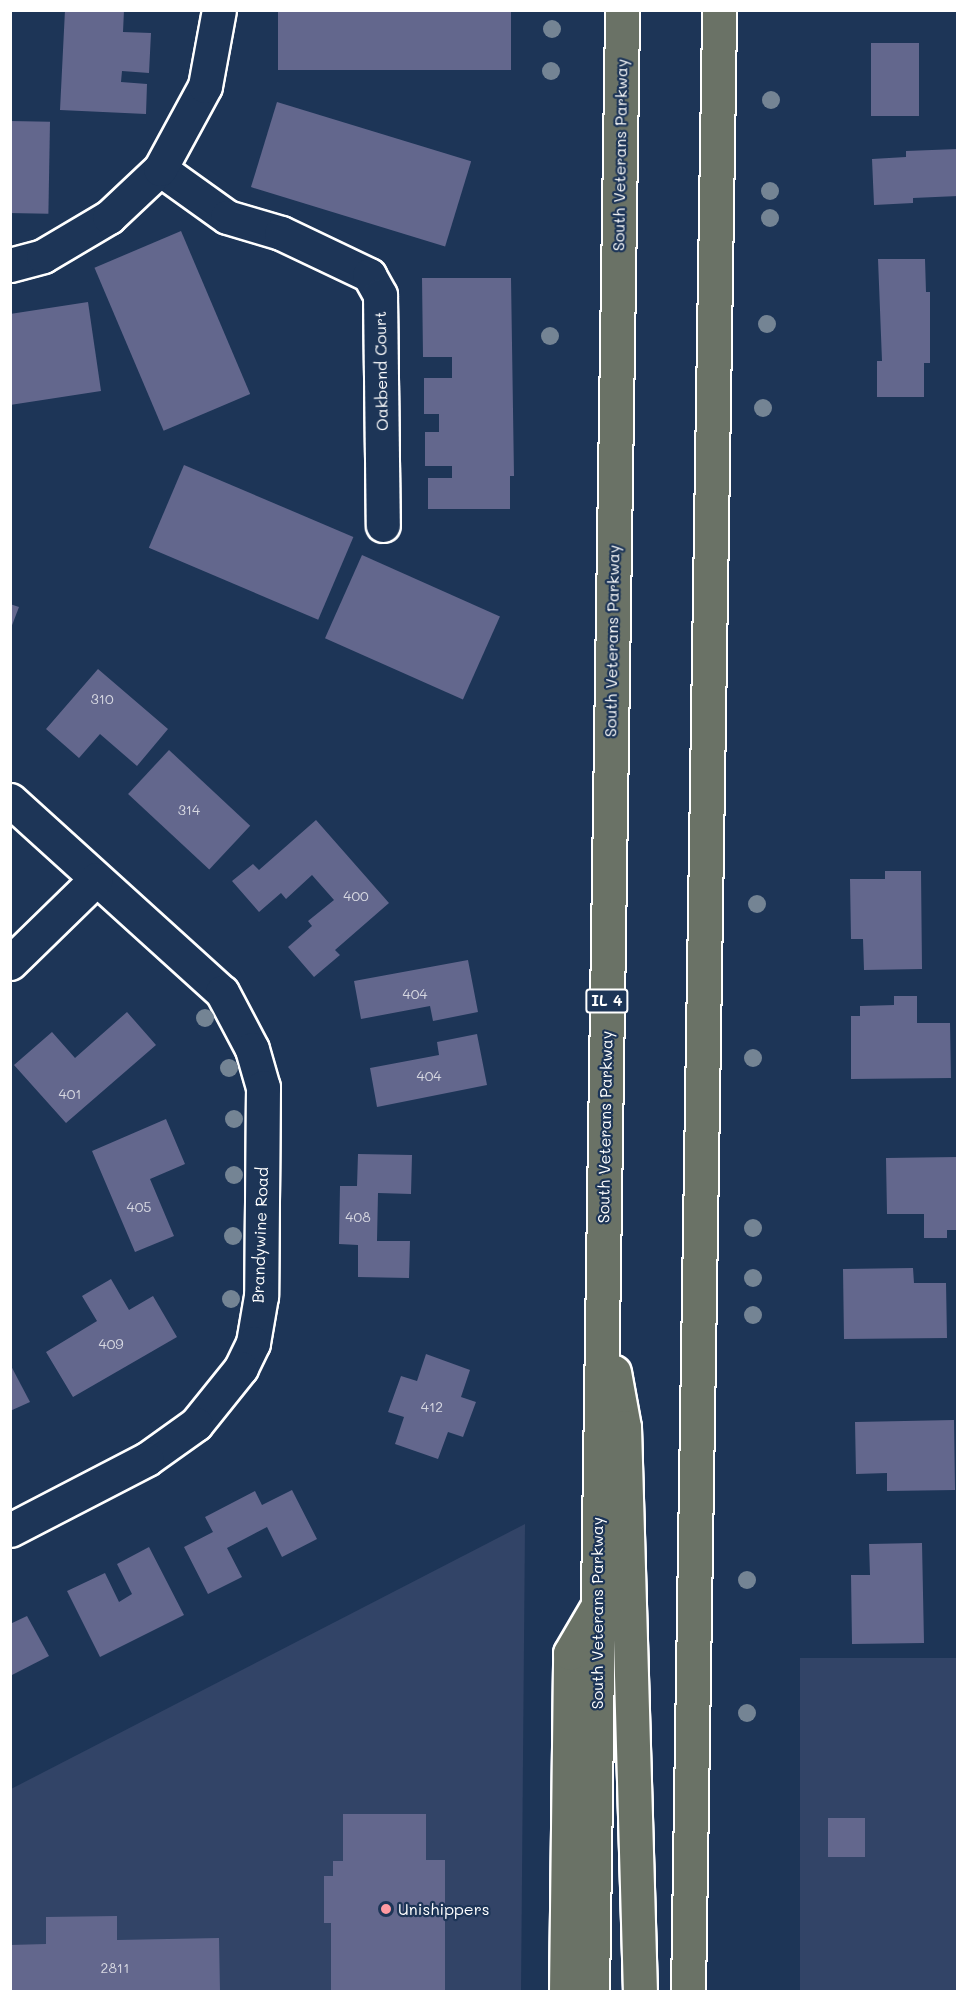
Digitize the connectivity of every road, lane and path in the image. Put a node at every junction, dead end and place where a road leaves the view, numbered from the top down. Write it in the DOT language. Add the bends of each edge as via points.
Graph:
graph roads {
  1 [pos="219,10"];
  2 [pos="622,10"];
  3 [pos="719,10"];
  4 [pos="160,169"];
  5 [pos="10,265"];
  6 [pos="383,525"];
  7 [pos="10,800"];
  8 [pos="96,879"];
  9 [pos="10,963"];
  10 [pos="601,1306"];
  11 [pos="10,1530"];
  12 [pos="597,1606"];
  13 [pos="689,1989"];
  14 [pos="566,1992"];
  15 [pos="592,1992"];
  16 [pos="640,1992"];
  1 -- 4 [label="street" via="205,86"];
  2 -- 10 [label="highway, South Veterans Parkway / IL 4"];
  3 -- 13 [label="highway"];
  4 -- 5 [label="street" via="109,217 43,256"];
  4 -- 6 [label="street, Oakbend Court" via="227,217 282,234 369,275 380,296"];
  7 -- 8 [label="street, Brandywine Road"];
  8 -- 9 [label="street"];
  8 -- 11 [label="street, Brandywine Road" via="222,992 252,1049 263,1087 261,1296 253,1342 241,1368 196,1424 147,1460"];
  10 -- 12 [label="highway, South Veterans Parkway / IL 4"];
  10 -- 16 [label="highway" via="624,1427"];
  12 -- 14 [label="highway" via="570,1653"];
  12 -- 15 [label="highway, South Veterans Parkway / IL 4"];
}
